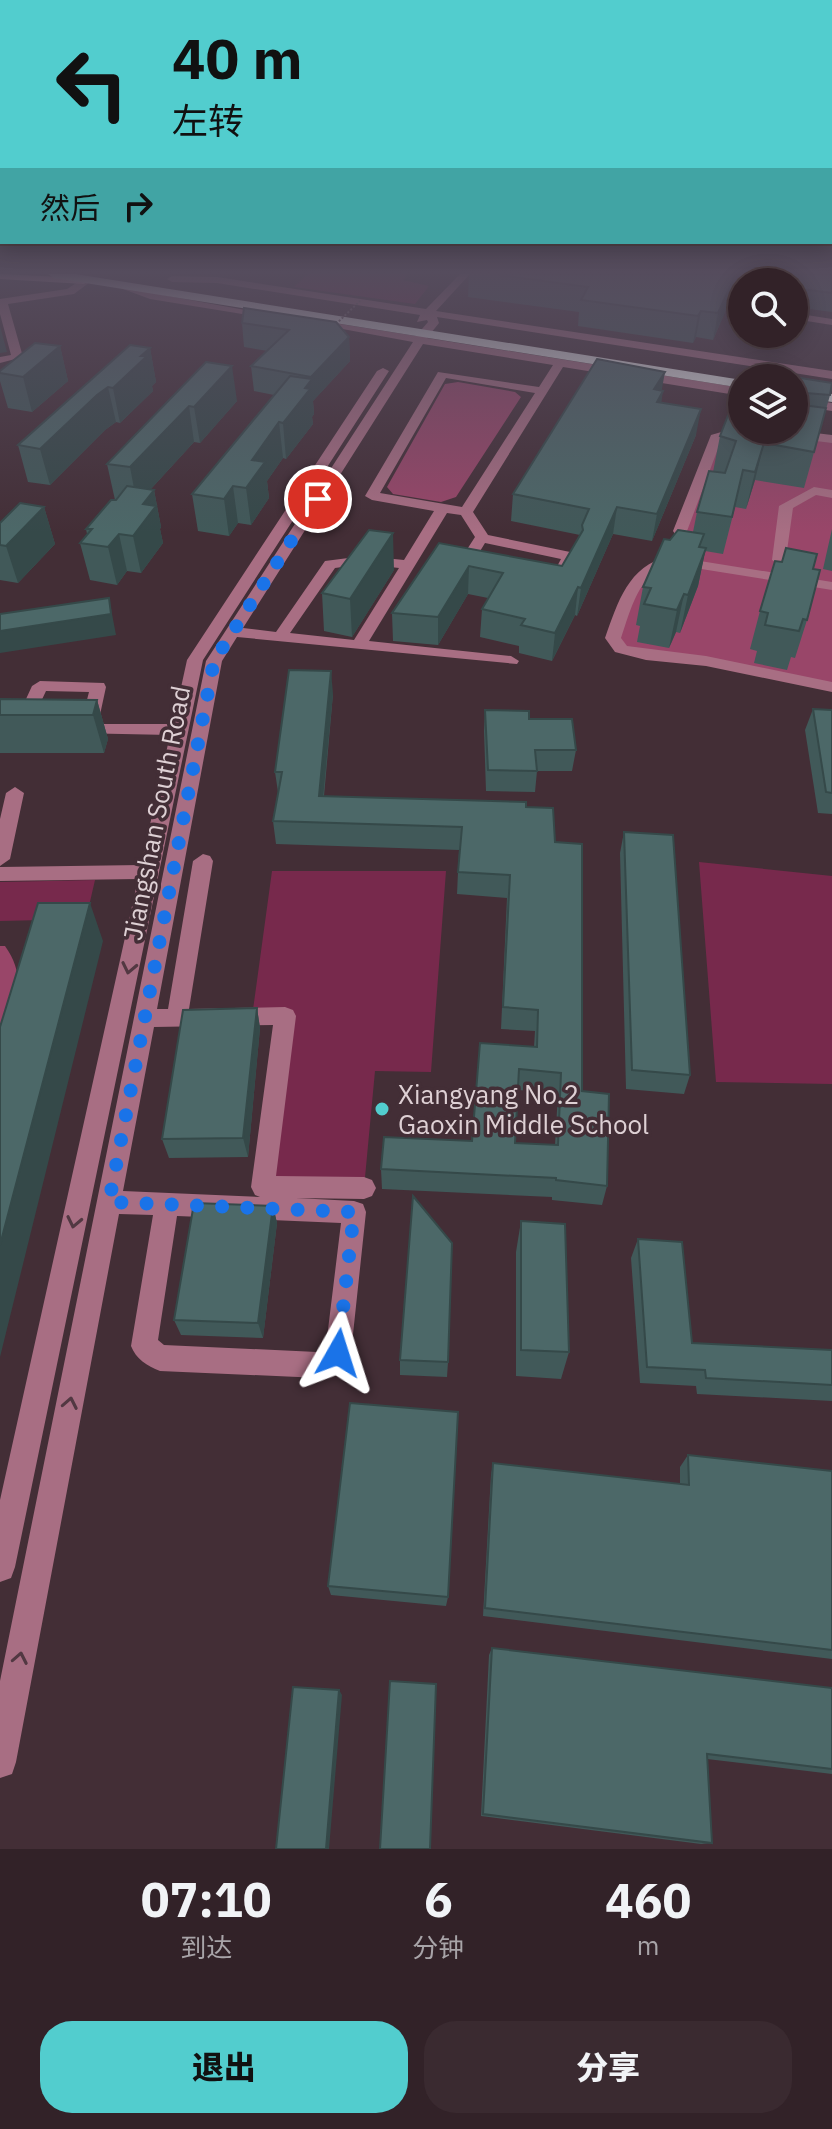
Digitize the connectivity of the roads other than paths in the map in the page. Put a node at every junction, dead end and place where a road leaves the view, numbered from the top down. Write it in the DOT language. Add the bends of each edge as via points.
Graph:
graph roads {
  1 [pos="399,360"];
  2 [pos="401,360"];
  3 [pos="558,360"];
  4 [pos="606,360"];
  5 [pos="654,360"];
  6 [pos="703,360"];
  7 [pos="561,361"];
  8 [pos="728,371"];
  9 [pos="832,375"];
  10 [pos="728,382"];
  11 [pos="808,382"];
  12 [pos="832,386"];
  13 [pos="728,390"];
  14 [pos="541,391"];
  15 [pos="808,394"];
  16 [pos="832,398"];
  17 [pos="808,403"];
  18 [pos="832,407"];
  19 [pos="728,433"];
  20 [pos="808,436"];
  21 [pos="832,439"];
  22 [pos="832,494"];
  23 [pos="443,508"];
  24 [pos="466,512"];
  25 [pos="680,531"];
  26 [pos="481,538"];
  27 [pos="408,565"];
  28 [pos="477,571"];
  29 [pos="832,576"];
  30 [pos="832,586"];
  31 [pos="553,587"];
  32 [pos="233,632"];
  33 [pos="280,637"];
  34 [pos="359,645"];
  35 [pos="511,661"];
  36 [pos="832,687"];
  37 [pos="22,729"];
  38 [pos="61,729"];
  39 [pos="88,729"];
  40 [pos="180,730"];
  41 [pos="15,793"];
  42 [pos="0,859"];
  43 [pos="203,861"];
  44 [pos="150,872"];
  45 [pos="0,874"];
  46 [pos="145,1018"];
  47 [pos="177,1018"];
  48 [pos="364,1188"];
  49 [pos="109,1202"];
  50 [pos="167,1205"];
  51 [pos="11,1468"];
  52 [pos="0,1567"];
  53 [pos="0,1762"];
  1 -- 40 [label="street, Jiangshan South Road" via="195,660"];
  2 -- 32 [label="street, Jiangshan South Road"];
  3 -- 7 [label="street"];
  4 -- 10 [label="highway"];
  5 -- 8 [label="highway"];
  6 -- 9 [label="street"];
  7 -- 13 [label="street"];
  7 -- 14 [label="street"];
  11 -- 12 [label="highway"];
  14 -- 23 [label="street" via="442,374 372,496"];
  14 -- 24 [label="street"];
  15 -- 16 [label="highway"];
  17 -- 18 [label="street"];
  19 -- 25 [label="street" via="717,435"];
  20 -- 21 [label="street"];
  22 -- 29 [label="street" via="814,491 786,506 779,560"];
  23 -- 24 [label="street"];
  23 -- 27 [label="street"];
  24 -- 26 [label="street"];
  26 -- 28 [label="street" via="462,568"];
  26 -- 31 [label="street" via="570,556"];
  27 -- 33 [label="street" via="364,560 330,564"];
  27 -- 34 [label="street"];
  30 -- 36 [label="street" via="669,560 653,563 635,583 613,638 621,649 646,655 706,661"];
  32 -- 33 [label="street"];
  32 -- 46 [label="street, Jiangshan South Road" via="214,661"];
  33 -- 34 [label="street"];
  34 -- 35 [label="street"];
  37 -- 39 [label="street" via="40,686 88,685 98,687"];
  38 -- 39 [label="street"];
  39 -- 40 [label="street"];
  40 -- 44 [label="street, Jiangshan South Road"];
  41 -- 42 [label="street"];
  43 -- 47 [label="street"];
  44 -- 45 [label="street"];
  44 -- 51 [label="street, Jiangshan South Road, one-way"];
  46 -- 47 [label="street"];
  46 -- 49 [label="street, Jiangshan South Road"];
  47 -- 48 [label="street" via="285,1016 263,1187"];
  49 -- 50 [label="street"];
  53 -- 49 [label="street, Jiangshan South Road, one-way"];
  50 -- 50 [label="street" via="354,1212 338,1353 320,1365 160,1358 144,1346"];
  51 -- 52 [label="street, Jiangshan South Road"];
}
